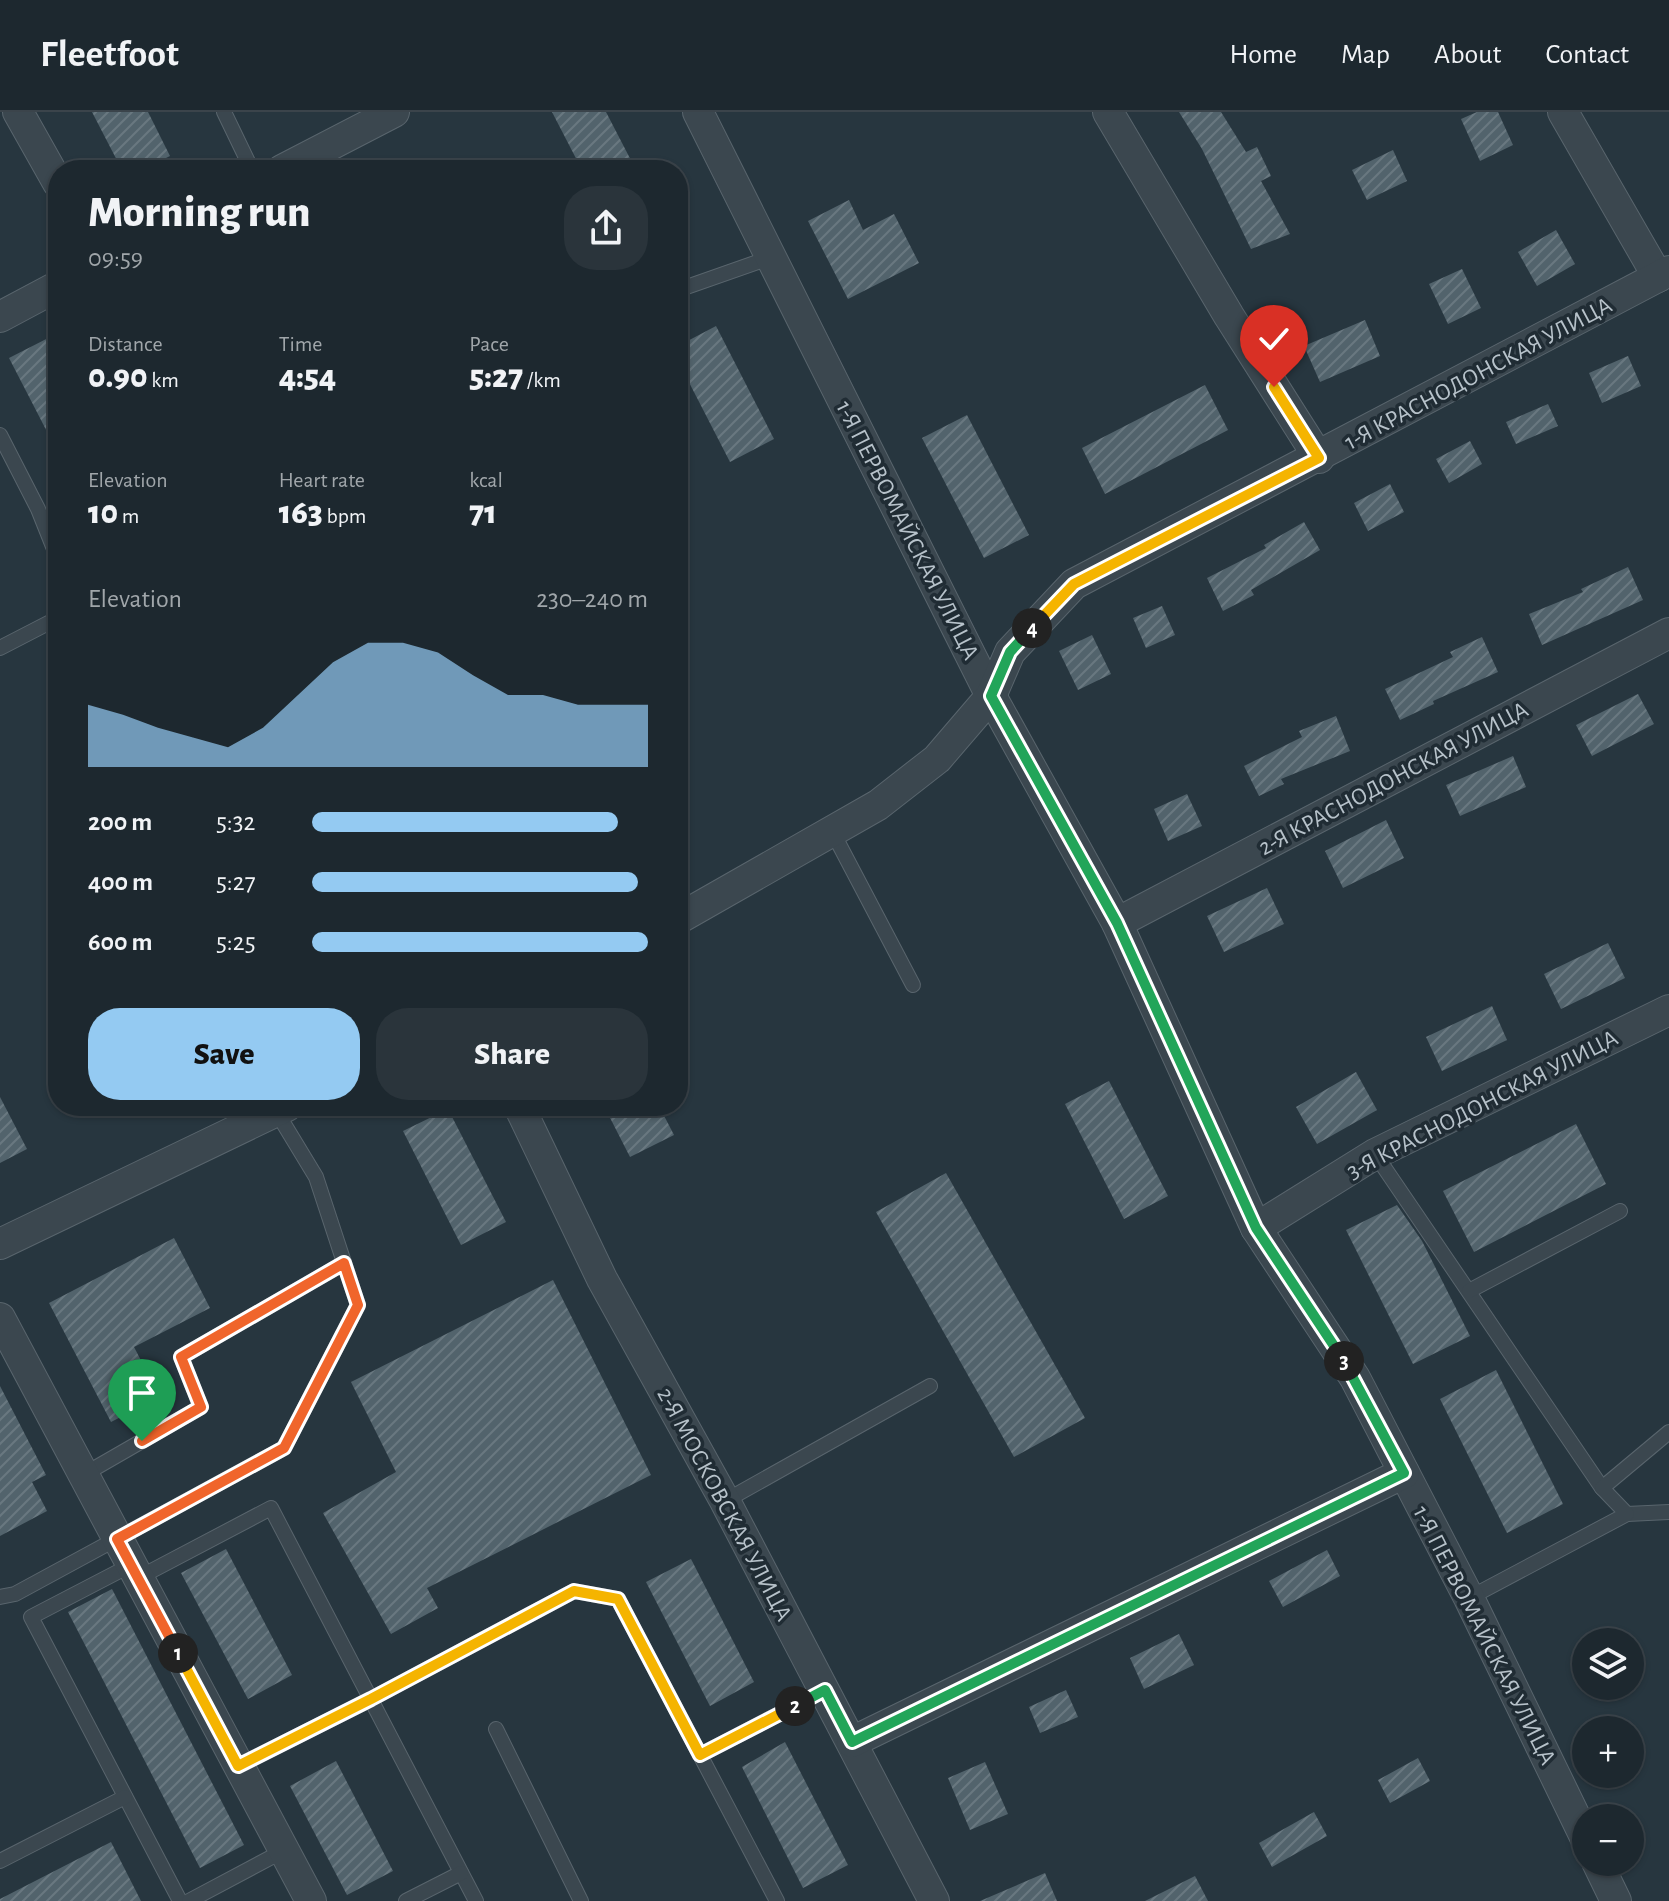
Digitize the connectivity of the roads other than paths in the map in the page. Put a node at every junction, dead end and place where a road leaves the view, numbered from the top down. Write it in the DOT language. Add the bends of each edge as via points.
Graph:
graph roads {
  1 [pos="18,112"];
  2 [pos="224,112"];
  3 [pos="394,112"];
  4 [pos="698,112"];
  5 [pos="1108,112"];
  6 [pos="1563,112"];
  7 [pos="247,160"];
  8 [pos="301,160"];
  9 [pos="48,165"];
  10 [pos="772,257"];
  11 [pos="1664,274"];
  12 [pos="688,286"];
  13 [pos="48,291"];
  14 [pos="0,317"];
  15 [pos="0,435"];
  16 [pos="1319,458"];
  17 [pos="48,534"];
  18 [pos="48,623"];
  19 [pos="1669,633"];
  20 [pos="0,648"];
  21 [pos="991,696"];
  22 [pos="832,831"];
  23 [pos="688,913"];
  24 [pos="1117,923"];
  25 [pos="913,985"];
  26 [pos="1669,1010"];
  27 [pos="266,1116"];
  28 [pos="285,1116"];
  29 [pos="524,1116"];
  30 [pos="1375,1154"];
  31 [pos="1620,1211"];
  32 [pos="1256,1228"];
  33 [pos="0,1244"];
  34 [pos="344,1263"];
  35 [pos="1469,1291"];
  36 [pos="0,1318"];
  37 [pos="930,1386"];
  38 [pos="1669,1432"];
  39 [pos="1404,1473"];
  40 [pos="83,1475"];
  41 [pos="1602,1488"];
  42 [pos="725,1501"];
  43 [pos="1669,1512"];
  44 [pos="1627,1514"];
  45 [pos="129,1561"];
  46 [pos="0,1597"];
  47 [pos="1469,1598"];
  48 [pos="825,1690"];
  49 [pos="371,1699"];
  50 [pos="496,1729"];
  51 [pos="852,1742"];
  52 [pos="700,1755"];
  53 [pos="238,1766"];
  54 [pos="125,1797"];
  55 [pos="1572,1810"];
  56 [pos="283,1851"];
  57 [pos="0,1861"];
  58 [pos="461,1873"];
  59 [pos="1604,1876"];
  60 [pos="180,1901"];
  61 [pos="189,1901"];
  62 [pos="311,1901"];
  63 [pos="406,1901"];
  64 [pos="476,1901"];
  65 [pos="581,1901"];
  66 [pos="777,1901"];
  67 [pos="934,1901"];
  68 [pos="1616,1901"];
  1 -- 9 [label="street"];
  2 -- 7 [label="lane"];
  3 -- 8 [label="street"];
  4 -- 10 [label="street, 1-Я ПЕРВОМАЙСКАЯ УЛИЦА"];
  5 -- 16 [label="street"];
  6 -- 11 [label="street"];
  10 -- 12 [label="lane"];
  10 -- 21 [label="street, 1-Я ПЕРВОМАЙСКАЯ УЛИЦА"];
  11 -- 16 [label="street, 1-Я КРАСНОДОНСКАЯ УЛИЦА"];
  13 -- 14 [label="street"];
  15 -- 17 [label="lane"];
  16 -- 21 [label="street, 1-Я КРАСНОДОНСКАЯ УЛИЦА" via="1074,584 1010,652"];
  18 -- 20 [label="lane"];
  19 -- 24 [label="street, 2-Я КРАСНОДОНСКАЯ УЛИЦА"];
  21 -- 22 [label="street, 1-Я КРАСНОДОНСКАЯ УЛИЦА" via="937,759 878,805"];
  21 -- 24 [label="street, 1-Я ПЕРВОМАЙСКАЯ УЛИЦА"];
  22 -- 23 [label="street, 1-Я КРАСНОДОНСКАЯ УЛИЦА"];
  22 -- 25 [label="lane"];
  24 -- 32 [label="street, 1-Я ПЕРВОМАЙСКАЯ УЛИЦА"];
  26 -- 30 [label="street, 3-Я КРАСНОДОНСКАЯ УЛИЦА"];
  27 -- 33 [label="street"];
  28 -- 34 [label="lane" via="316,1177"];
  29 -- 42 [label="street, 2-Я МОСКОВСКАЯ УЛИЦА" via="602,1279"];
  30 -- 32 [label="street, 3-Я КРАСНОДОНСКАЯ УЛИЦА"];
  30 -- 35 [label="lane"];
  31 -- 35 [label="lane"];
  32 -- 39 [label="street, 1-Я ПЕРВОМАЙСКАЯ УЛИЦА" via="1355,1378"];
  34 -- 40 [label="lane" via="181,1357 201,1407"];
  34 -- 45 [label="lane" via="358,1305 284,1448"];
  35 -- 41 [label="lane"];
  36 -- 40 [label="street"];
  37 -- 42 [label="lane"];
  38 -- 41 [label="lane"];
  39 -- 47 [label="street, 1-Я ПЕРВОМАЙСКАЯ УЛИЦА"];
  39 -- 51 [label="street"];
  40 -- 45 [label="street"];
  41 -- 44 [label="lane"];
  42 -- 48 [label="street, 2-Я МОСКОВСКАЯ УЛИЦА"];
  43 -- 44 [label="lane"];
  44 -- 47 [label="lane"];
  45 -- 46 [label="lane"];
  45 -- 49 [label="lane" via="271,1508"];
  45 -- 53 [label="street"];
  45 -- 54 [label="lane" via="31,1617"];
  47 -- 55 [label="street, 1-Я ПЕРВОМАЙСКАЯ УЛИЦА"];
  48 -- 51 [label="street, 2-Я МОСКОВСКАЯ УЛИЦА"];
  48 -- 52 [label="lane"];
  49 -- 52 [label="lane" via="574,1591 618,1599"];
  49 -- 53 [label="lane"];
  49 -- 58 [label="lane"];
  50 -- 65 [label="lane"];
  51 -- 67 [label="street, 2-Я МОСКОВСКАЯ УЛИЦА"];
  52 -- 66 [label="lane"];
  53 -- 56 [label="street"];
  54 -- 57 [label="lane"];
  54 -- 60 [label="lane"];
  56 -- 61 [label="lane"];
  56 -- 62 [label="street"];
  58 -- 63 [label="lane"];
  58 -- 64 [label="lane"];
  59 -- 68 [label="street"];
}
